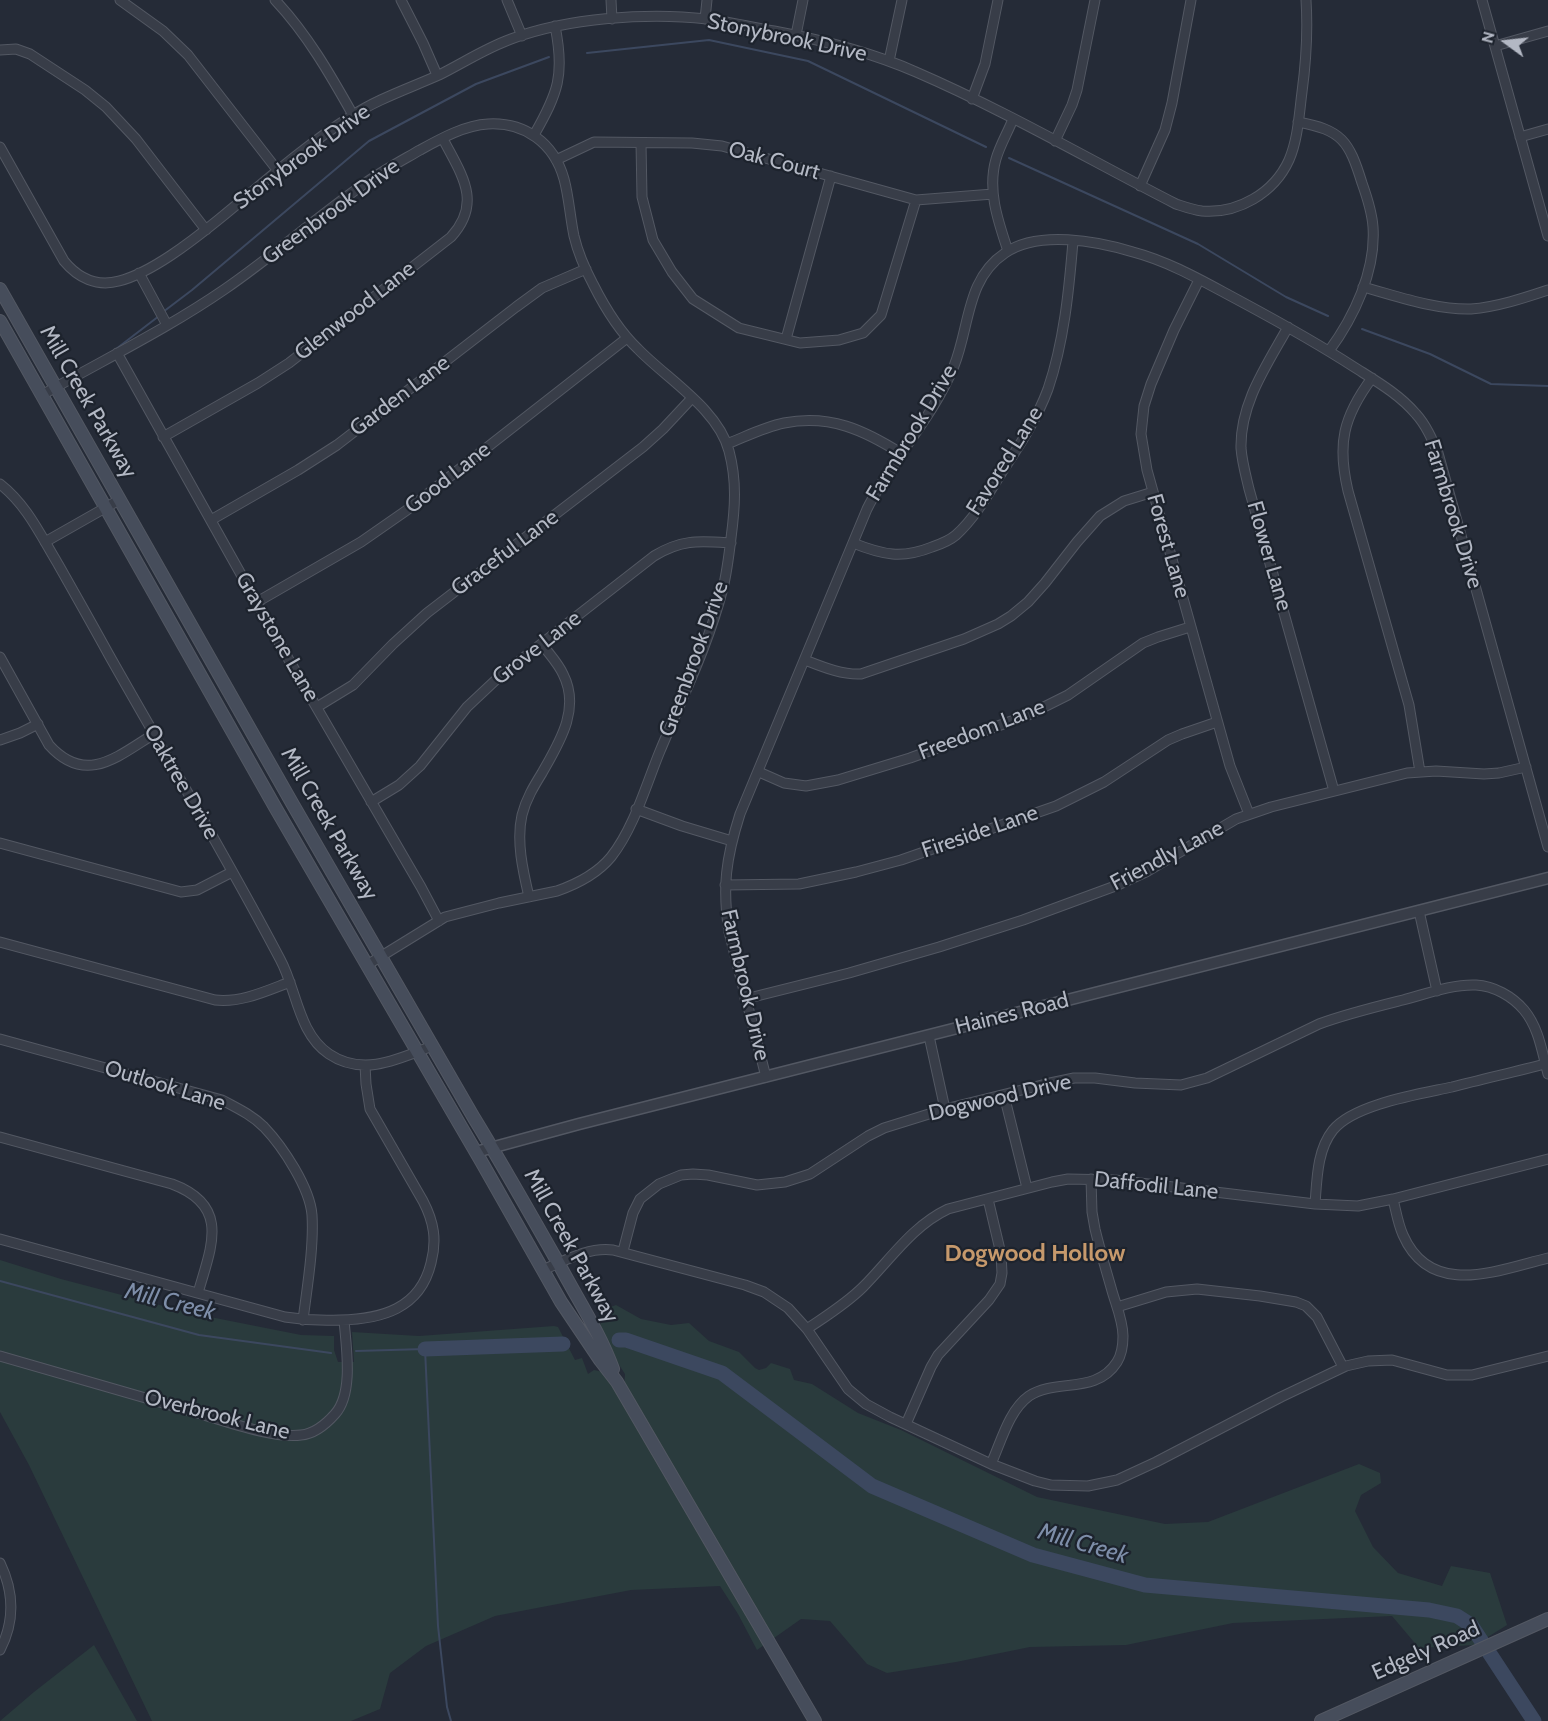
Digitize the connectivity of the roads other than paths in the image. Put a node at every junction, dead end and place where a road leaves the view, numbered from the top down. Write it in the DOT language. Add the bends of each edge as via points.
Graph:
graph roads {
  1 [pos="120,0"];
  2 [pos="275,0"];
  3 [pos="401,0"];
  4 [pos="507,0"];
  5 [pos="611,0"];
  6 [pos="707,0"];
  7 [pos="803,0"];
  8 [pos="902,0"];
  9 [pos="998,0"];
  10 [pos="1095,0"];
  11 [pos="1191,0"];
  12 [pos="1306,0"];
  13 [pos="1482,0"];
  14 [pos="612,19"];
  15 [pos="705,19"];
  16 [pos="555,26"];
  17 [pos="1548,31"];
  18 [pos="796,35"];
  19 [pos="522,36"];
  20 [pos="1495,46"];
  21 [pos="0,50"];
  22 [pos="889,61"];
  23 [pos="437,75"];
  24 [pos="972,99"];
  25 [pos="353,115"];
  26 [pos="1014,120"];
  27 [pos="1298,122"];
  28 [pos="1548,129"];
  29 [pos="534,135"];
  30 [pos="1520,137"];
  31 [pos="443,139"];
  32 [pos="1055,141"];
  33 [pos="641,143"];
  34 [pos="0,147"];
  35 [pos="556,160"];
  36 [pos="278,171"];
  37 [pos="831,176"];
  38 [pos="1140,186"];
  39 [pos="993,194"];
  40 [pos="916,200"];
  41 [pos="206,230"];
  42 [pos="1547,231"];
  43 [pos="1072,241"];
  44 [pos="1008,251"];
  45 [pos="586,268"];
  46 [pos="139,273"];
  47 [pos="1199,280"];
  48 [pos="1363,287"];
  49 [pos="0,289"];
  50 [pos="1548,290"];
  51 [pos="0,321"];
  52 [pos="167,325"];
  53 [pos="1288,327"];
  54 [pos="627,338"];
  55 [pos="786,339"];
  56 [pos="1329,351"];
  57 [pos="117,353"];
  58 [pos="1372,378"];
  59 [pos="56,387"];
  60 [pos="42,395"];
  61 [pos="692,398"];
  62 [pos="163,436"];
  63 [pos="727,444"];
  64 [pos="902,454"];
  65 [pos="0,484"];
  66 [pos="1153,492"];
  67 [pos="119,500"];
  68 [pos="105,508"];
  69 [pos="212,520"];
  70 [pos="45,542"];
  71 [pos="731,543"];
  72 [pos="854,543"];
  73 [pos="257,602"];
  74 [pos="1191,627"];
  75 [pos="542,644"];
  76 [pos="0,657"];
  77 [pos="805,660"];
  78 [pos="317,707"];
  79 [pos="1217,722"];
  80 [pos="38,724"];
  81 [pos="154,734"];
  82 [pos="0,740"];
  83 [pos="1526,767"];
  84 [pos="759,772"];
  85 [pos="1420,772"];
  86 [pos="1334,791"];
  87 [pos="371,802"];
  88 [pos="636,809"];
  89 [pos="1249,814"];
  90 [pos="732,841"];
  91 [pos="0,843"];
  92 [pos="1548,847"];
  93 [pos="232,872"];
  94 [pos="1548,878"];
  95 [pos="725,885"];
  96 [pos="530,897"];
  97 [pos="1419,911"];
  98 [pos="438,921"];
  99 [pos="0,942"];
  100 [pos="381,956"];
  101 [pos="367,965"];
  102 [pos="290,982"];
  103 [pos="1437,991"];
  104 [pos="745,999"];
  105 [pos="929,1036"];
  106 [pos="0,1039"];
  107 [pos="432,1046"];
  108 [pos="417,1052"];
  109 [pos="1545,1064"];
  110 [pos="365,1065"];
  111 [pos="1548,1074"];
  112 [pos="766,1077"];
  113 [pos="1004,1095"];
  114 [pos="945,1109"];
  115 [pos="0,1137"];
  116 [pos="492,1148"];
  117 [pos="476,1152"];
  118 [pos="1548,1159"];
  119 [pos="1091,1179"];
  120 [pos="1027,1188"];
  121 [pos="988,1199"];
  122 [pos="1393,1199"];
  123 [pos="1315,1204"];
  124 [pos="0,1239"];
  125 [pos="622,1251"];
  126 [pos="1548,1258"];
  127 [pos="558,1263"];
  128 [pos="543,1270"];
  129 [pos="198,1293"];
  130 [pos="1117,1307"];
  131 [pos="303,1320"];
  132 [pos="344,1320"];
  133 [pos="807,1329"];
  134 [pos="0,1356"];
  135 [pos="1548,1356"];
  136 [pos="1343,1367"];
  137 [pos="617,1382"];
  138 [pos="906,1424"];
  139 [pos="991,1464"];
  140 [pos="0,1563"];
  141 [pos="1548,1619"];
  142 [pos="0,1650"];
  143 [pos="815,1721"];
  144 [pos="1321,1721"];
  1 -- 36 [label="street" via="164,31 188,55"];
  2 -- 25 [label="street" via="313,47"];
  3 -- 23 [label="street"];
  4 -- 19 [label="street"];
  5 -- 14 [label="street"];
  6 -- 15 [label="street"];
  7 -- 18 [label="street"];
  8 -- 22 [label="street"];
  9 -- 24 [label="street" via="985,64"];
  10 -- 32 [label="street" via="1077,90"];
  11 -- 38 [label="street" via="1165,130"];
  12 -- 27 [label="street, Stonybrook Drive"];
  13 -- 20 [label="street"];
  14 -- 15 [label="street, Stonybrook Drive"];
  14 -- 16 [label="street, Stonybrook Drive"];
  15 -- 18 [label="street, Stonybrook Drive"];
  16 -- 19 [label="street, Stonybrook Drive"];
  16 -- 29 [label="street" via="561,64 558,82"];
  17 -- 20 [label="street"];
  18 -- 22 [label="street, Stonybrook Drive"];
  19 -- 23 [label="street, Stonybrook Drive"];
  20 -- 30 [label="street"];
  21 -- 41 [label="street" via="16,49 30,54 106,107"];
  22 -- 24 [label="street, Stonybrook Drive"];
  23 -- 25 [label="street, Stonybrook Drive"];
  24 -- 26 [label="street, Stonybrook Drive"];
  25 -- 36 [label="street, Stonybrook Drive"];
  26 -- 32 [label="street, Stonybrook Drive"];
  26 -- 39 [label="street" via="996,160"];
  27 -- 38 [label="street, Stonybrook Drive" via="1294,146 1282,172 1268,189 1245,204 1220,211 1193,209"];
  27 -- 48 [label="street" via="1318,125 1337,134 1356,161 1373,228"];
  28 -- 30 [label="street"];
  29 -- 31 [label="street, Greenbrook Drive" via="494,124 476,126"];
  29 -- 35 [label="street, Greenbrook Drive"];
  30 -- 42 [label="street"];
  31 -- 52 [label="street, Greenbrook Drive" via="386,169 259,265"];
  31 -- 62 [label="street, Glenwood Lane" via="468,198 462,222 451,237 289,363"];
  32 -- 38 [label="street, Stonybrook Drive"];
  33 -- 35 [label="street, Oak Court" via="594,142"];
  33 -- 37 [label="street, Oak Court" via="722,146"];
  33 -- 55 [label="street" via="642,197 653,240 672,272 693,298 739,328"];
  34 -- 46 [label="street, Stonybrook Drive" via="71,269 98,283 119,281"];
  35 -- 45 [label="street, Greenbrook Drive" via="565,182 575,240"];
  36 -- 41 [label="street, Stonybrook Drive"];
  37 -- 40 [label="street, Oak Court"];
  37 -- 55 [label="street"];
  39 -- 40 [label="street, Oak Court"];
  39 -- 44 [label="street"];
  40 -- 55 [label="street" via="881,315 863,333 839,340 800,343"];
  41 -- 46 [label="street, Stonybrook Drive"];
  43 -- 44 [label="street, Farmbrook Drive" via="1034,242"];
  43 -- 47 [label="street, Farmbrook Drive" via="1135,252"];
  43 -- 72 [label="street, Favored Lane" via="1061,333 1045,397 1017,450 966,524 942,544 905,555 882,553"];
  44 -- 64 [label="street, Farmbrook Drive" via="993,262 977,284 954,367"];
  45 -- 54 [label="street, Greenbrook Drive" via="606,309"];
  45 -- 69 [label="street, Garden Lane" via="542,288 336,445"];
  46 -- 52 [label="street"];
  47 -- 53 [label="street, Farmbrook Drive"];
  47 -- 66 [label="street, Forest Lane" via="1150,384 1144,406 1142,442"];
  48 -- 50 [label="street" via="1467,309"];
  48 -- 56 [label="street" via="1349,321"];
  49 -- 59 [label="main road, Mill Creek Parkway"];
  51 -- 60 [label="main road, Mill Creek Parkway"];
  52 -- 57 [label="street, Greenbrook Drive"];
  53 -- 56 [label="street, Farmbrook Drive"];
  53 -- 86 [label="street, Flower Lane" via="1248,402 1242,427 1242,457"];
  54 -- 61 [label="street, Greenbrook Drive"];
  54 -- 73 [label="street, Good Lane" via="407,510 361,542"];
  56 -- 58 [label="street, Farmbrook Drive"];
  57 -- 59 [label="street, Greenbrook Drive"];
  57 -- 62 [label="street, Graystone Lane"];
  58 -- 83 [label="street, Farmbrook Drive" via="1410,408 1432,440"];
  58 -- 85 [label="street" via="1351,411 1343,436 1343,460 1348,491 1409,705"];
  59 -- 60 [label="street, Greenbrook Drive"];
  59 -- 67 [label="main road, Mill Creek Parkway"];
  60 -- 68 [label="main road, Mill Creek Parkway"];
  61 -- 63 [label="street, Greenbrook Drive"];
  61 -- 78 [label="street, Graceful Lane" via="643,447 427,613 353,685"];
  62 -- 69 [label="street, Graystone Lane"];
  63 -- 64 [label="street" via="784,423 813,421 844,424"];
  63 -- 71 [label="street, Greenbrook Drive" via="736,495"];
  64 -- 72 [label="street, Farmbrook Drive" via="873,496"];
  65 -- 70 [label="street, Oaktree Drive" via="19,501"];
  66 -- 74 [label="street, Forest Lane"];
  66 -- 77 [label="street" via="1124,501 1100,516 1028,602 998,624 861,674"];
  67 -- 68 [label="street"];
  67 -- 100 [label="main road, Mill Creek Parkway"];
  68 -- 70 [label="street"];
  68 -- 101 [label="main road, Mill Creek Parkway"];
  69 -- 73 [label="street, Graystone Lane"];
  70 -- 81 [label="street, Oaktree Drive"];
  71 -- 75 [label="street, Grove Lane" via="689,542 666,549"];
  71 -- 88 [label="street, Greenbrook Drive" via="713,621"];
  72 -- 77 [label="street, Farmbrook Drive"];
  73 -- 78 [label="street, Graystone Lane"];
  74 -- 79 [label="street, Forest Lane"];
  74 -- 84 [label="street, Freedom Lane" via="1143,643 1045,707 910,758 812,785 795,786"];
  75 -- 87 [label="street, Grove Lane" via="477,696 415,771"];
  75 -- 96 [label="street" via="567,683 569,711 564,731 530,792 522,815 522,862"];
  76 -- 80 [label="street"];
  77 -- 84 [label="street, Farmbrook Drive"];
  78 -- 87 [label="street, Graystone Lane"];
  79 -- 89 [label="street, Forest Lane"];
  79 -- 95 [label="street, Fireside Lane" via="1168,740 1104,782 1056,806 901,860 799,884"];
  80 -- 81 [label="street" via="56,752 69,761 88,765 107,763"];
  80 -- 82 [label="street"];
  81 -- 93 [label="street, Oaktree Drive"];
  83 -- 85 [label="street, Friendly Lane" via="1485,774"];
  83 -- 92 [label="street, Farmbrook Drive"];
  84 -- 90 [label="street, Farmbrook Drive"];
  85 -- 86 [label="street, Friendly Lane"];
  86 -- 89 [label="street, Friendly Lane"];
  87 -- 98 [label="street, Graystone Lane"];
  88 -- 90 [label="street"];
  88 -- 96 [label="street, Greenbrook Drive" via="614,854 598,870 569,887"];
  89 -- 104 [label="street, Friendly Lane" via="1146,872 1086,897 939,947"];
  90 -- 95 [label="street, Farmbrook Drive"];
  91 -- 93 [label="street" via="181,892 197,890"];
  93 -- 102 [label="street, Oaktree Drive"];
  94 -- 97 [label="street, Haines Road"];
  95 -- 104 [label="street, Farmbrook Drive" via="729,932"];
  96 -- 98 [label="street, Greenbrook Drive" via="471,909"];
  97 -- 103 [label="street"];
  97 -- 105 [label="street, Haines Road"];
  98 -- 100 [label="street, Greenbrook Drive"];
  99 -- 102 [label="street" via="215,1000 248,998"];
  100 -- 101 [label="street, Greenbrook Drive"];
  100 -- 107 [label="main road, Mill Creek Parkway"];
  101 -- 108 [label="main road, Mill Creek Parkway"];
  102 -- 110 [label="street, Oaktree Drive" via="305,1024 319,1046 341,1060"];
  103 -- 109 [label="street, Dogwood Drive" via="1482,986 1514,1000 1534,1027"];
  103 -- 113 [label="street, Dogwood Drive" via="1328,1021 1192,1083 1171,1086 1074,1078"];
  104 -- 112 [label="street, Farmbrook Drive"];
  105 -- 112 [label="street, Haines Road"];
  105 -- 114 [label="street"];
  106 -- 131 [label="street, Outlook Lane" via="222,1100 264,1127 297,1175 311,1207"];
  107 -- 108 [label="street, Oaktree Drive"];
  107 -- 116 [label="main road, Mill Creek Parkway"];
  108 -- 110 [label="street, Oaktree Drive" via="387,1063"];
  108 -- 117 [label="main road, Mill Creek Parkway"];
  109 -- 111 [label="street, Dogwood Drive"];
  109 -- 123 [label="street" via="1353,1114 1338,1125 1326,1142"];
  110 -- 132 [label="street" via="370,1109 430,1215 435,1245 428,1274 410,1299 389,1313"];
  112 -- 116 [label="street, Haines Road"];
  113 -- 114 [label="street, Dogwood Drive"];
  113 -- 120 [label="street"];
  114 -- 125 [label="street, Dogwood Drive" via="885,1128 810,1174 785,1182 757,1185 693,1174 670,1179 640,1199"];
  115 -- 129 [label="street" via="172,1184 194,1194 208,1211 212,1228"];
  116 -- 117 [label="street, Haines Road"];
  116 -- 127 [label="main road, Mill Creek Parkway"];
  117 -- 128 [label="main road, Mill Creek Parkway"];
  118 -- 122 [label="street, Daffodil Lane"];
  119 -- 120 [label="street, Daffodil Lane" via="1068,1179"];
  119 -- 123 [label="street, Daffodil Lane"];
  119 -- 130 [label="street" via="1095,1229"];
  120 -- 121 [label="street, Daffodil Lane"];
  121 -- 133 [label="street, Daffodil Lane" via="948,1209 926,1222 855,1294"];
  121 -- 138 [label="street" via="1001,1254 1000,1284 938,1355"];
  122 -- 123 [label="street, Daffodil Lane" via="1358,1206"];
  122 -- 126 [label="street" via="1411,1250 1440,1271 1470,1276"];
  124 -- 129 [label="street"];
  125 -- 127 [label="street" via="593,1250"];
  125 -- 133 [label="street" via="764,1292 788,1308"];
  127 -- 128 [label="street"];
  127 -- 137 [label="main road, Mill Creek Parkway"];
  128 -- 137 [label="main road, Mill Creek Parkway"];
  129 -- 131 [label="street"];
  130 -- 136 [label="street" via="1191,1289 1296,1302 1317,1317"];
  130 -- 139 [label="street" via="1123,1338 1114,1367 1089,1383 1030,1396 1017,1409"];
  131 -- 132 [label="street"];
  132 -- 134 [label="street, Overbrook Lane" via="345,1396 329,1420 301,1435 276,1434 235,1424"];
  133 -- 138 [label="street" via="852,1394"];
  135 -- 136 [label="street" via="1465,1376 1392,1360"];
  136 -- 139 [label="street" via="1117,1480 1051,1485"];
  137 -- 143 [label="main road, Mill Creek Parkway"];
  138 -- 139 [label="street"];
  140 -- 142 [label="street" via="11,1604 8,1631"];
  141 -- 144 [label="main road, Edgely Road"];
}
